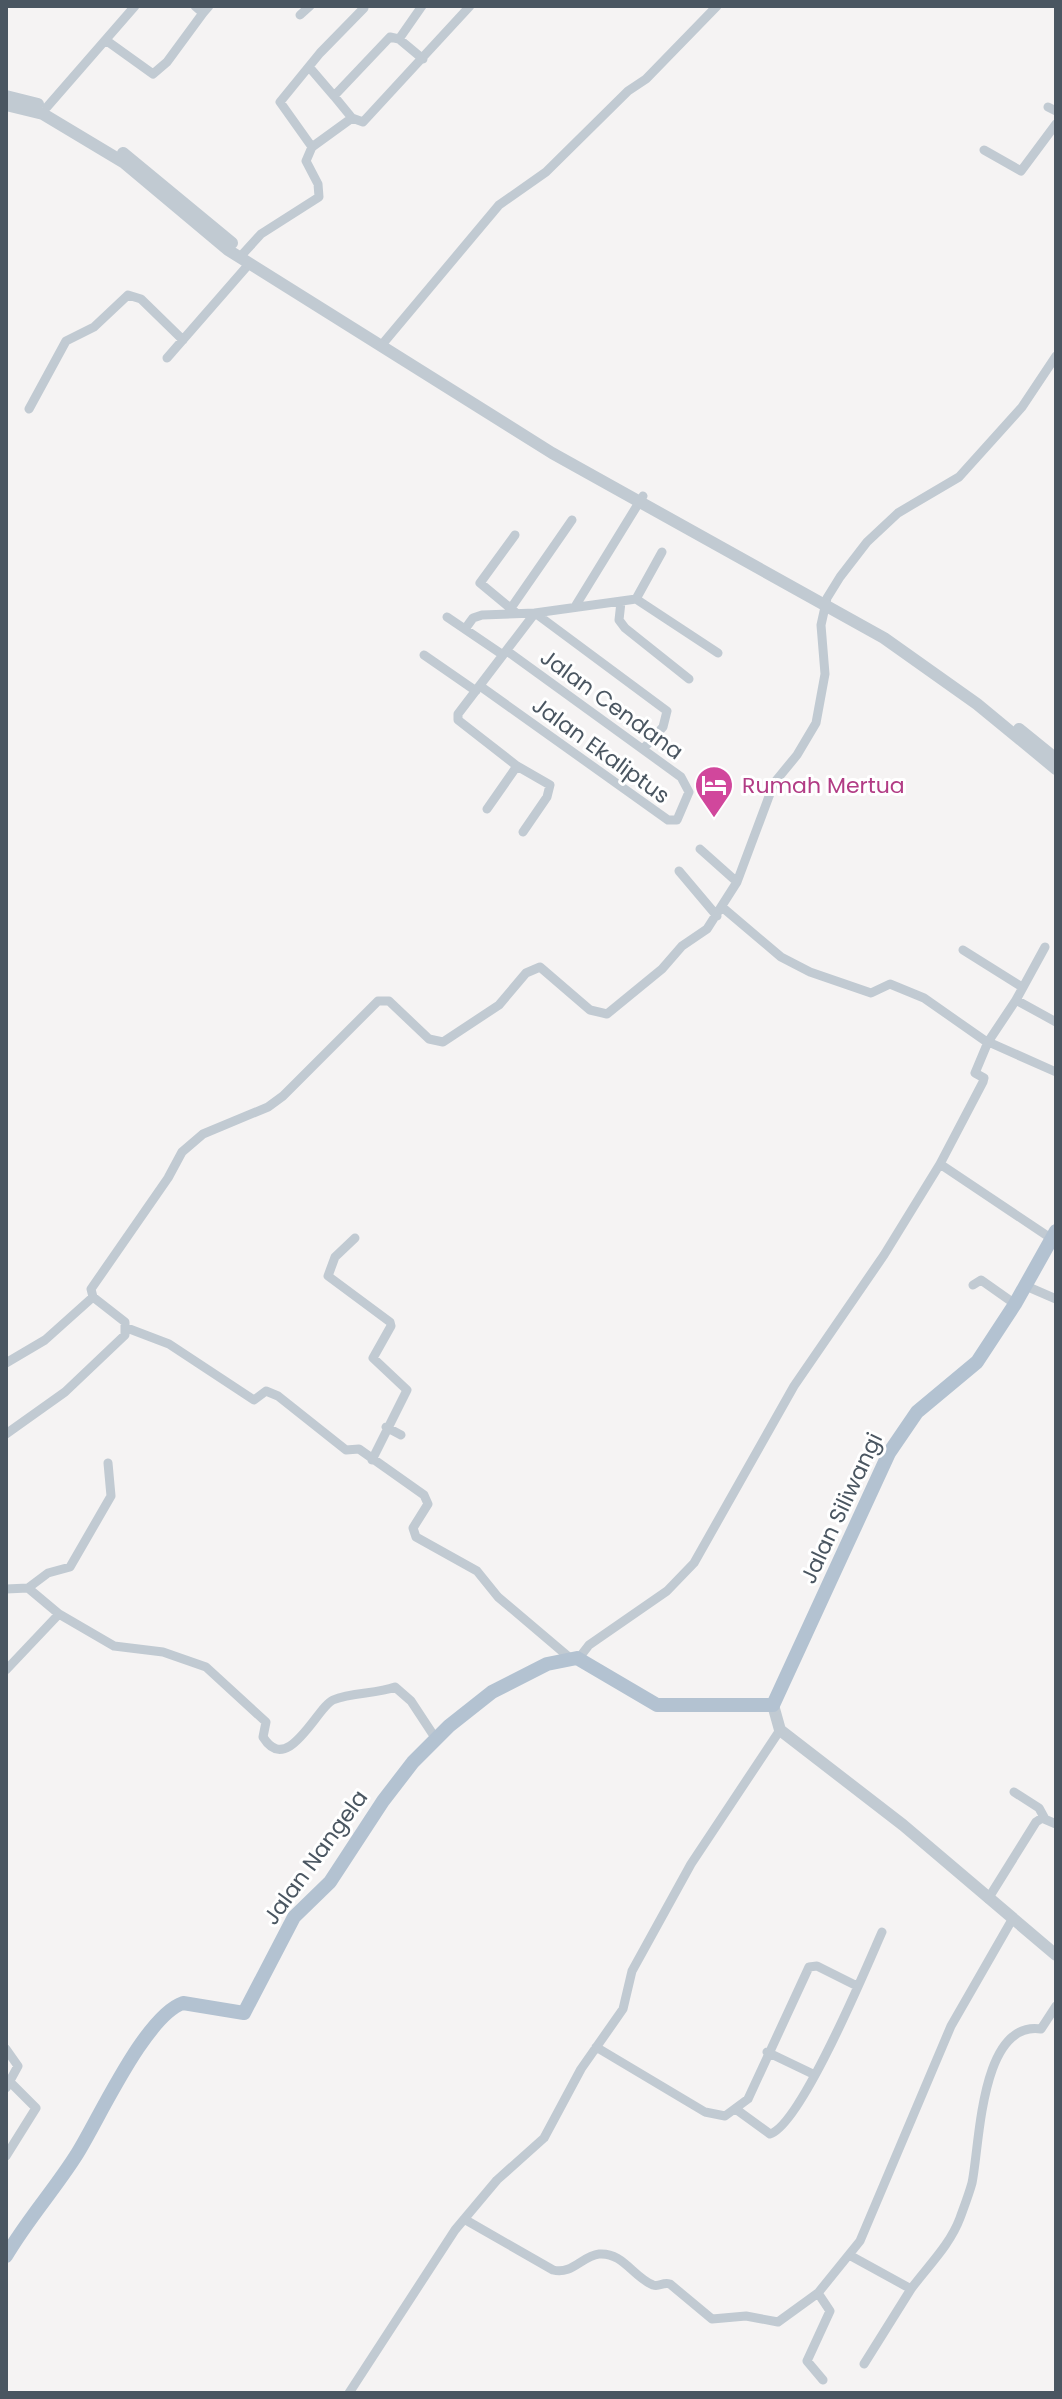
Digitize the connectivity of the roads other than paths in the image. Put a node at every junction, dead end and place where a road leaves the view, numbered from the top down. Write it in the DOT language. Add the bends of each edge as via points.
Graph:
graph roads {
  1 [pos="135,6"];
  2 [pos="195,6"];
  3 [pos="310,6"];
  4 [pos="422,6"];
  5 [pos="470,6"];
  6 [pos="717,6"];
  7 [pos="364,7"];
  8 [pos="206,10"];
  9 [pos="300,15"];
  10 [pos="399,39"];
  11 [pos="107,41"];
  12 [pos="423,59"];
  13 [pos="310,68"];
  14 [pos="6,96"];
  15 [pos="334,96"];
  16 [pos="6,105"];
  17 [pos="47,107"];
  18 [pos="352,118"];
  19 [pos="1056,124"];
  20 [pos="312,147"];
  21 [pos="984,150"];
  22 [pos="245,257"];
  23 [pos="183,340"];
  24 [pos="385,341"];
  25 [pos="1056,356"];
  26 [pos="167,358"];
  27 [pos="442,380"];
  28 [pos="29,409"];
  29 [pos="641,500"];
  30 [pos="572,520"];
  31 [pos="515,535"];
  32 [pos="662,552"];
  33 [pos="636,599"];
  34 [pos="826,601"];
  35 [pos="621,602"];
  36 [pos="576,605"];
  37 [pos="513,610"];
  38 [pos="535,613"];
  39 [pos="447,617"];
  40 [pos="465,629"];
  41 [pos="505,653"];
  42 [pos="718,653"];
  43 [pos="424,655"];
  44 [pos="689,679"];
  45 [pos="478,688"];
  46 [pos="644,748"];
  47 [pos="1056,759"];
  48 [pos="517,766"];
  49 [pos="1056,769"];
  50 [pos="689,792"];
  51 [pos="487,809"];
  52 [pos="523,832"];
  53 [pos="700,849"];
  54 [pos="679,871"];
  55 [pos="737,882"];
  56 [pos="719,912"];
  57 [pos="1045,947"];
  58 [pos="963,950"];
  59 [pos="1022,987"];
  60 [pos="1016,1000"];
  61 [pos="1056,1022"];
  62 [pos="988,1042"];
  63 [pos="1056,1072"];
  64 [pos="940,1164"];
  65 [pos="1054,1235"];
  66 [pos="355,1238"];
  67 [pos="973,1285"];
  68 [pos="1026,1286"];
  69 [pos="93,1297"];
  70 [pos="1056,1299"];
  71 [pos="1015,1304"];
  72 [pos="127,1328"];
  73 [pos="6,1363"];
  74 [pos="386,1427"];
  75 [pos="6,1434"];
  76 [pos="401,1435"];
  77 [pos="372,1460"];
  78 [pos="108,1463"];
  79 [pos="28,1588"];
  80 [pos="6,1589"];
  81 [pos="59,1614"];
  82 [pos="574,1658"];
  83 [pos="6,1670"];
  84 [pos="773,1705"];
  85 [pos="780,1730"];
  86 [pos="436,1739"];
  87 [pos="1014,1792"];
  88 [pos="1045,1819"];
  89 [pos="1056,1824"];
  90 [pos="988,1899"];
  91 [pos="1013,1918"];
  92 [pos="882,1932"];
  93 [pos="1056,1955"];
  94 [pos="857,1986"];
  95 [pos="1056,2006"];
  96 [pos="596,2047"];
  97 [pos="6,2049"];
  98 [pos="767,2052"];
  99 [pos="815,2075"];
  100 [pos="8,2085"];
  101 [pos="737,2110"];
  102 [pos="6,2156"];
  103 [pos="464,2219"];
  104 [pos="7,2251"];
  105 [pos="851,2256"];
  106 [pos="911,2289"];
  107 [pos="818,2293"];
  108 [pos="864,2364"];
  109 [pos="823,2380"];
  110 [pos="349,2393"];
  1 -- 11 [label="street"];
  2 -- 8 [label="street"];
  3 -- 9 [label="street"];
  4 -- 10 [label="street"];
  5 -- 12 [label="street"];
  6 -- 24 [label="street" via="546,172 499,205"];
  7 -- 13 [label="street"];
  8 -- 11 [label="street" via="153,74"];
  10 -- 12 [label="street"];
  10 -- 15 [label="street" via="390,37"];
  11 -- 17 [label="street"];
  12 -- 18 [label="street" via="363,122"];
  13 -- 15 [label="street"];
  13 -- 20 [label="street" via="280,102"];
  14 -- 17 [label="street"];
  15 -- 18 [label="street"];
  16 -- 22 [label="street" via="43,114 123,162"];
  17 -- 22 [label="street" via="145,168"];
  18 -- 20 [label="street"];
  19 -- 21 [label="street" via="1021,171"];
  20 -- 22 [label="street" via="306,161 319,197 261,234"];
  22 -- 23 [label="street"];
  22 -- 24 [label="street"];
  22 -- 27 [label="street"];
  23 -- 26 [label="street"];
  23 -- 28 [label="street" via="141,299 128,295 94,327 66,341"];
  24 -- 27 [label="street"];
  25 -- 34 [label="street" via="1022,407 959,477 880,529"];
  27 -- 29 [label="street"];
  29 -- 34 [label="street"];
  29 -- 36 [label="street"];
  30 -- 37 [label="street"];
  31 -- 37 [label="street" via="480,583"];
  32 -- 33 [label="street"];
  33 -- 35 [label="street"];
  33 -- 42 [label="street"];
  34 -- 47 [label="street" via="911,647"];
  34 -- 49 [label="street" via="926,667"];
  34 -- 55 [label="street" via="821,625 822,703 807,738 774,783"];
  35 -- 36 [label="street"];
  35 -- 44 [label="street" via="619,620 625,628"];
  36 -- 38 [label="street"];
  37 -- 38 [label="street"];
  37 -- 40 [label="street" via="473,618"];
  38 -- 41 [label="street"];
  38 -- 46 [label="street" via="667,711 663,727"];
  39 -- 40 [label="street, Jalan Cendana"];
  40 -- 41 [label="street, Jalan Cendana"];
  41 -- 45 [label="street"];
  41 -- 46 [label="street, Jalan Cendana"];
  43 -- 45 [label="street"];
  45 -- 48 [label="street" via="458,714 459,724"];
  45 -- 50 [label="street, Jalan Ekaliptus" via="668,820 677,820"];
  46 -- 50 [label="street, Jalan Cendana" via="681,777"];
  48 -- 51 [label="street"];
  48 -- 52 [label="street" via="551,790"];
  53 -- 55 [label="street"];
  54 -- 56 [label="street"];
  55 -- 56 [label="street"];
  56 -- 62 [label="street" via="810,972 874,993 890,984 924,998"];
  56 -- 69 [label="street" via="703,932 607,1014 590,1010 540,967 526,973 499,1005 443,1042 429,1039 389,1001 378,1001 283,1096 203,1134 182,1152 91,1289"];
  57 -- 59 [label="street"];
  58 -- 59 [label="street"];
  59 -- 60 [label="street"];
  60 -- 61 [label="street"];
  60 -- 62 [label="street"];
  62 -- 63 [label="street"];
  62 -- 64 [label="street" via="975,1073 983,1082"];
  64 -- 65 [label="street"];
  64 -- 82 [label="street" via="794,1386 694,1563 667,1591"];
  65 -- 68 [label="main road, Jalan Siliwangi"];
  66 -- 74 [label="street" via="335,1257 328,1276 391,1324 373,1358 407,1390"];
  67 -- 71 [label="street" via="981,1280"];
  68 -- 70 [label="street"];
  68 -- 71 [label="main road, Jalan Siliwangi"];
  69 -- 72 [label="street"];
  69 -- 73 [label="street" via="45,1340"];
  71 -- 84 [label="main road, Jalan Siliwangi" via="977,1362 903,1429 882,1464"];
  72 -- 75 [label="street" via="84,1376"];
  72 -- 77 [label="street" via="169,1344 254,1400 268,1391 346,1450 357,1448"];
  74 -- 76 [label="street"];
  74 -- 77 [label="street"];
  77 -- 82 [label="street" via="427,1498 412,1530 416,1537 477,1571 498,1597"];
  78 -- 79 [label="street" via="111,1496 70,1567 48,1573"];
  79 -- 80 [label="street"];
  79 -- 81 [label="street"];
  81 -- 83 [label="street"];
  81 -- 86 [label="street" via="114,1646 163,1652 206,1667 266,1722 263,1737 270,1745 283,1748 296,1742 333,1700 395,1687"];
  82 -- 84 [label="main road" via="657,1705"];
  82 -- 86 [label="main road, Jalan Nangela" via="547,1664 492,1692"];
  84 -- 85 [label="street"];
  85 -- 90 [label="street"];
  85 -- 96 [label="street" via="691,1864 632,1971 623,2009"];
  86 -- 104 [label="main road, Jalan Nangela" via="397,1782 330,1882 294,1917 247,2010 241,2014 183,2003 149,2034 79,2151"];
  87 -- 88 [label="street" via="1039,1808"];
  88 -- 89 [label="street"];
  88 -- 90 [label="street" via="1036,1822"];
  90 -- 91 [label="street"];
  91 -- 93 [label="street"];
  91 -- 105 [label="street" via="951,2026"];
  92 -- 94 [label="street"];
  94 -- 98 [label="street" via="809,1967"];
  94 -- 99 [label="street"];
  95 -- 106 [label="street" via="1041,2029 1018,2031 1007,2041 983,2098 972,2183 959,2221"];
  96 -- 101 [label="street" via="712,2115"];
  96 -- 103 [label="street" via="544,2138"];
  97 -- 100 [label="street" via="18,2066"];
  98 -- 99 [label="street"];
  98 -- 101 [label="street" via="748,2099"];
  99 -- 101 [label="street" via="777,2132 764,2131"];
  100 -- 102 [label="street" via="36,2108"];
  103 -- 107 [label="street" via="553,2270 567,2270 601,2254 623,2261 653,2285 670,2284 717,2320 746,2316 775,2323"];
  103 -- 110 [label="street"];
  105 -- 106 [label="street"];
  105 -- 107 [label="street"];
  106 -- 108 [label="street"];
  107 -- 109 [label="street" via="830,2311 807,2361"];
}
